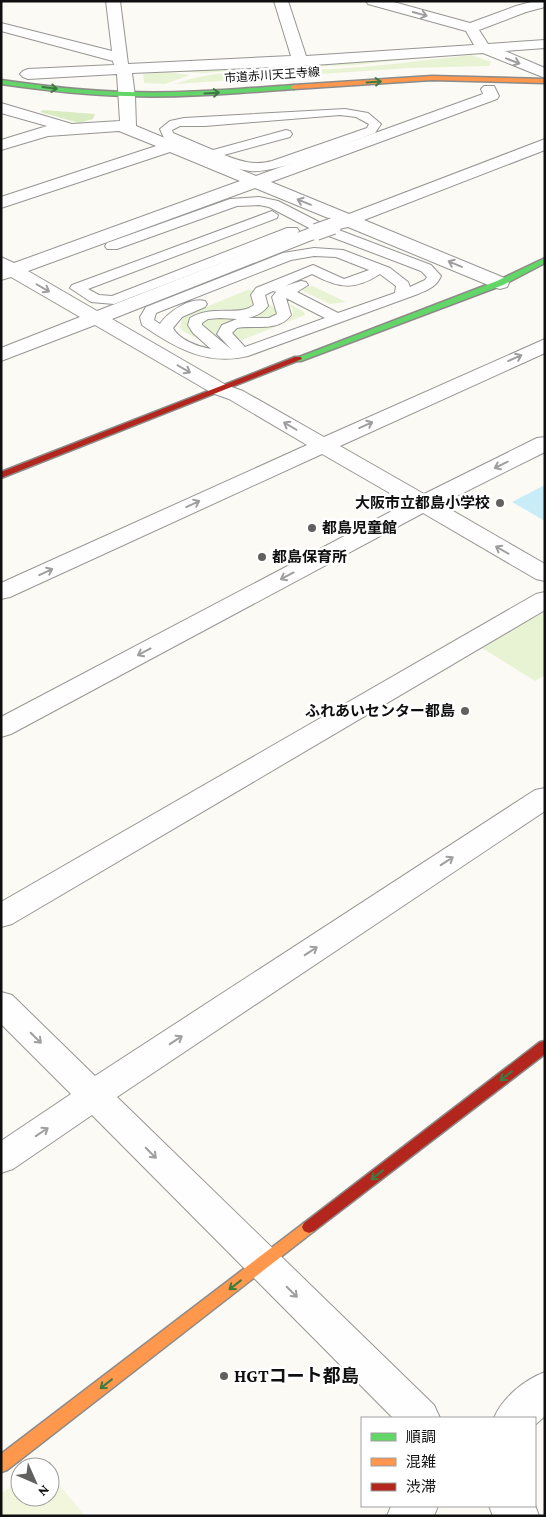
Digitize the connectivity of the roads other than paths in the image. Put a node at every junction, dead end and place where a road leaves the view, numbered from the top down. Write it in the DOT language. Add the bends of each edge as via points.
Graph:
graph roads {
  1 [pos="113,1"];
  2 [pos="281,1"];
  3 [pos="373,1"];
  4 [pos="495,1"];
  5 [pos="545,3"];
  6 [pos="521,9"];
  7 [pos="5,28"];
  8 [pos="471,28"];
  9 [pos="545,44"];
  10 [pos="483,48"];
  11 [pos="300,61"];
  12 [pos="122,63"];
  13 [pos="545,73"];
  14 [pos="28,74"];
  15 [pos="545,81"];
  16 [pos="1,82"];
  17 [pos="435,90"];
  18 [pos="488,90"];
  19 [pos="545,91"];
  20 [pos="58,101"];
  21 [pos="122,103"];
  22 [pos="1,108"];
  23 [pos="373,121"];
  24 [pos="205,122"];
  25 [pos="124,128"];
  26 [pos="76,129"];
  27 [pos="331,136"];
  28 [pos="287,143"];
  29 [pos="545,144"];
  30 [pos="1,145"];
  31 [pos="170,147"];
  32 [pos="212,154"];
  33 [pos="253,170"];
  34 [pos="254,200"];
  35 [pos="1,203"];
  36 [pos="209,212"];
  37 [pos="272,215"];
  38 [pos="330,227"];
  39 [pos="292,231"];
  40 [pos="142,237"];
  41 [pos="208,239"];
  42 [pos="112,246"];
  43 [pos="248,248"];
  44 [pos="174,252"];
  45 [pos="346,256"];
  46 [pos="545,260"];
  47 [pos="202,266"];
  48 [pos="373,268"];
  49 [pos="5,269"];
  50 [pos="500,283"];
  51 [pos="274,286"];
  52 [pos="402,295"];
  53 [pos="96,318"];
  54 [pos="336,318"];
  55 [pos="169,335"];
  56 [pos="545,345"];
  57 [pos="244,353"];
  58 [pos="1,355"];
  59 [pos="228,356"];
  60 [pos="219,389"];
  61 [pos="545,443"];
  62 [pos="322,445"];
  63 [pos="1,475"];
  64 [pos="423,504"];
  65 [pos="545,574"];
  66 [pos="1,592"];
  67 [pos="545,599"];
  68 [pos="1,728"];
  69 [pos="545,797"];
  70 [pos="1,916"];
  71 [pos="1,1004"];
  72 [pos="545,1046"];
  73 [pos="93,1095"];
  74 [pos="1,1159"];
  75 [pos="263,1263"];
  76 [pos="545,1390"];
  77 [pos="419,1417"];
  78 [pos="515,1417"];
  79 [pos="1,1464"];
  80 [pos="417,1507"];
  81 [pos="510,1507"];
  82 [pos="407,1516"];
  83 [pos="519,1516"];
  1 -- 12 [label="street"];
  2 -- 11 [label="street"];
  3 -- 8 [label="street, one-way"];
  4 -- 6 [label="street"];
  5 -- 6 [label="street"];
  6 -- 8 [label="street"];
  7 -- 12 [label="street"];
  8 -- 10 [label="street"];
  9 -- 10 [label="street"];
  10 -- 11 [label="street"];
  10 -- 13 [label="street, one-way"];
  11 -- 12 [label="street"];
  12 -- 14 [label="street"];
  12 -- 21 [label="street"];
  21 -- 15 [label="street, 市道赤川天王寺線, one-way" via="415,79"];
  16 -- 21 [label="street, 市道赤川天王寺線, one-way"];
  17 -- 18 [label="street"];
  18 -- 19 [label="street"];
  18 -- 33 [label="street" via="490,96"];
  20 -- 21 [label="street, 市道赤川天王寺線"];
  21 -- 25 [label="street"];
  22 -- 26 [label="street"];
  23 -- 24 [label="lane" via="355,113 340,112"];
  23 -- 27 [label="lane"];
  23 -- 33 [label="lane" via="371,130"];
  24 -- 28 [label="lane" via="193,125 192,130 211,134 238,125 256,125 268,129"];
  24 -- 32 [label="lane" via="178,122 166,130 173,137"];
  25 -- 26 [label="street"];
  25 -- 31 [label="street"];
  26 -- 30 [label="street" via="46,131"];
  28 -- 32 [label="lane"];
  28 -- 33 [label="lane"];
  29 -- 38 [label="street"];
  31 -- 33 [label="street"];
  31 -- 35 [label="street"];
  32 -- 33 [label="lane"];
  33 -- 34 [label="lane"];
  38 -- 33 [label="street, one-way"];
  33 -- 49 [label="street"];
  34 -- 36 [label="lane" via="235,202"];
  34 -- 38 [label="lane" via="273,204"];
  36 -- 40 [label="lane"];
  36 -- 41 [label="lane"];
  37 -- 41 [label="lane"];
  50 -- 38 [label="street, one-way"];
  38 -- 52 [label="lane" via="432,272 434,276 430,282"];
  38 -- 53 [label="street"];
  39 -- 43 [label="lane"];
  40 -- 42 [label="lane"];
  40 -- 44 [label="lane"];
  41 -- 43 [label="lane"];
  41 -- 44 [label="lane"];
  43 -- 47 [label="lane"];
  44 -- 47 [label="lane"];
  44 -- 47 [label="lane" via="77,288 96,299 107,301"];
  45 -- 48 [label="lane"];
  45 -- 51 [label="lane" via="316,260"];
  45 -- 55 [label="lane" via="314,252 288,256 151,310 146,317 147,322"];
  46 -- 50 [label="street"];
  48 -- 51 [label="lane" via="376,282 344,297 312,280"];
  48 -- 52 [label="lane" via="395,277 403,285"];
  49 -- 53 [label="street, one-way"];
  50 -- 60 [label="street"];
  51 -- 54 [label="lane"];
  51 -- 55 [label="lane" via="177,314 166,328"];
  51 -- 57 [label="lane" via="285,311 282,318 273,322 241,322 224,330 227,339"];
  51 -- 59 [label="lane" via="258,295 261,304 258,310 241,314 218,312 196,321 198,330"];
  52 -- 54 [label="lane"];
  53 -- 58 [label="street"];
  53 -- 60 [label="street, one-way"];
  54 -- 57 [label="lane"];
  55 -- 59 [label="lane" via="197,351"];
  62 -- 56 [label="street, one-way"];
  57 -- 59 [label="lane"];
  62 -- 60 [label="street, one-way" via="236,395"];
  60 -- 63 [label="street"];
  61 -- 64 [label="street, one-way"];
  62 -- 64 [label="street"];
  66 -- 62 [label="street, one-way"];
  65 -- 64 [label="street, one-way"];
  64 -- 68 [label="street, one-way"];
  67 -- 70 [label="street"];
  73 -- 69 [label="street, one-way"];
  71 -- 73 [label="street, one-way"];
  72 -- 75 [label="street, one-way"];
  74 -- 73 [label="street, one-way"];
  73 -- 75 [label="street, one-way"];
  75 -- 77 [label="street, one-way"];
  75 -- 79 [label="street, one-way"];
  76 -- 78 [label="street"];
  80 -- 82 [label="street"];
  81 -- 83 [label="street"];
}
